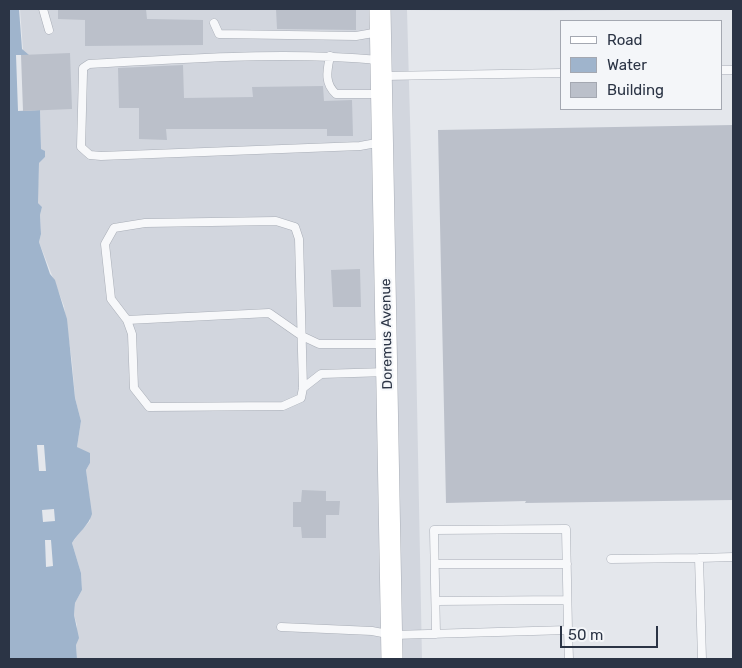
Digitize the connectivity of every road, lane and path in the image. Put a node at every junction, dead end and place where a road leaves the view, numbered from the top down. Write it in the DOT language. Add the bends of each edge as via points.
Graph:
graph roads {
  1 [pos="43,9"];
  2 [pos="380,9"];
  3 [pos="214,23"];
  4 [pos="48,30"];
  5 [pos="380,32"];
  6 [pos="330,56"];
  7 [pos="560,73"];
  8 [pos="382,77"];
  9 [pos="383,142"];
  10 [pos="127,320"];
  11 [pos="302,336"];
  12 [pos="387,344"];
  13 [pos="388,372"];
  14 [pos="303,388"];
  15 [pos="733,557"];
  16 [pos="699,558"];
  17 [pos="611,559"];
  18 [pos="435,564"];
  19 [pos="567,564"];
  20 [pos="567,600"];
  21 [pos="436,601"];
  22 [pos="281,627"];
  23 [pos="568,630"];
  24 [pos="436,634"];
  25 [pos="392,635"];
  26 [pos="392,659"];
  27 [pos="569,659"];
  28 [pos="702,659"];
  1 -- 4 [label="lane"];
  2 -- 5 [label="main road, Doremus Avenue"];
  3 -- 5 [label="lane" via="219,34 356,36"];
  5 -- 8 [label="main road, Doremus Avenue"];
  6 -- 8 [label="lane"];
  6 -- 8 [label="lane" via="328,82 336,94"];
  6 -- 9 [label="lane" via="259,55 89,64 83,68 81,147 90,155 102,156 360,146"];
  7 -- 8 [label="lane"];
  8 -- 9 [label="main road, Doremus Avenue"];
  9 -- 12 [label="main road, Doremus Avenue"];
  10 -- 11 [label="lane" via="269,313"];
  10 -- 11 [label="lane" via="111,299 105,244 114,228 145,223 276,221 295,227 298,238"];
  10 -- 14 [label="lane" via="132,334 134,388 149,408 283,406 301,398"];
  11 -- 12 [label="lane" via="319,344"];
  11 -- 14 [label="lane"];
  12 -- 13 [label="main road, Doremus Avenue"];
  13 -- 14 [label="lane" via="321,374"];
  13 -- 25 [label="main road, Doremus Avenue"];
  15 -- 16 [label="lane"];
  16 -- 17 [label="lane"];
  16 -- 28 [label="lane"];
  18 -- 19 [label="lane"];
  18 -- 19 [label="lane" via="434,530 566,529"];
  18 -- 21 [label="lane"];
  19 -- 20 [label="lane"];
  20 -- 21 [label="lane"];
  20 -- 23 [label="lane"];
  21 -- 24 [label="lane"];
  22 -- 25 [label="lane" via="372,631"];
  23 -- 24 [label="lane"];
  23 -- 27 [label="lane"];
  24 -- 25 [label="lane"];
  25 -- 26 [label="main road, Doremus Avenue"];
}
